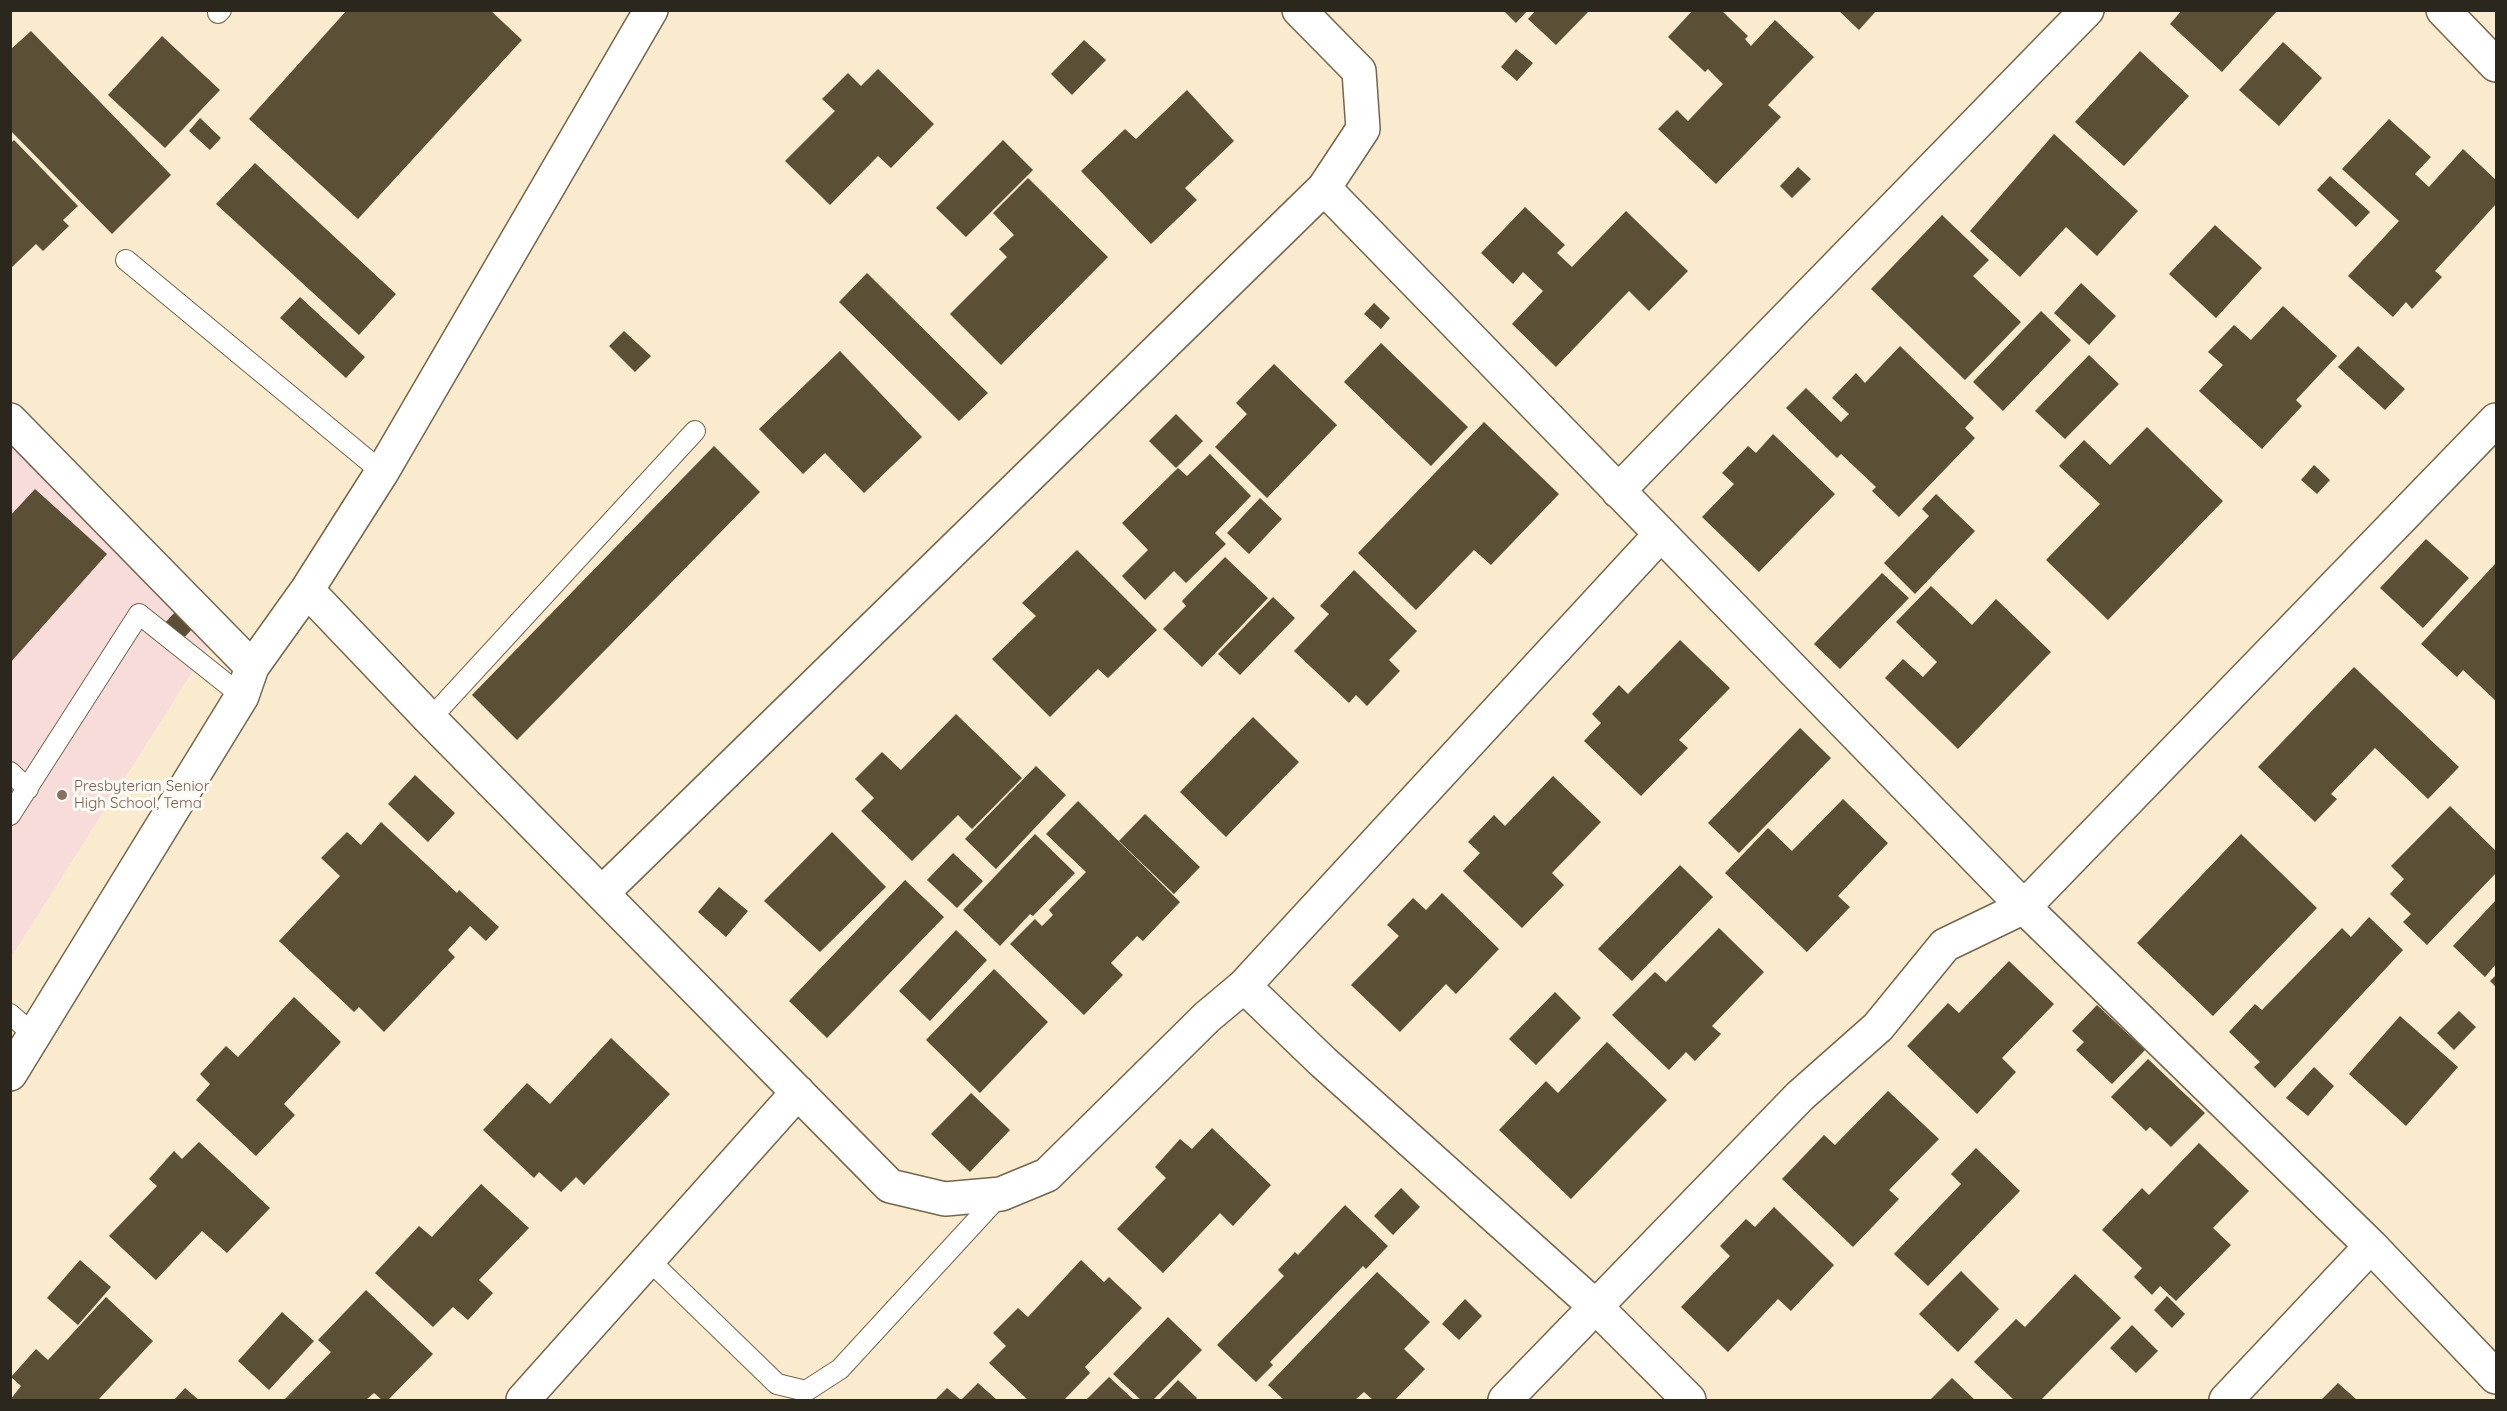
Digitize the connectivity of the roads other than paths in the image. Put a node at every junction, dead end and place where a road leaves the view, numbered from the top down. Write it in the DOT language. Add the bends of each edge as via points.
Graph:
graph roads {
  1 [pos="651,10"];
  2 [pos="1299,10"];
  3 [pos="2087,10"];
  4 [pos="2443,10"];
  5 [pos="2496,65"];
  6 [pos="1324,188"];
  7 [pos="126,260"];
  8 [pos="10,420"];
  9 [pos="2496,420"];
  10 [pos="695,431"];
  11 [pos="382,472"];
  12 [pos="1618,490"];
  13 [pos="1661,534"];
  14 [pos="307,590"];
  15 [pos="247,681"];
  16 [pos="430,719"];
  17 [pos="10,772"];
  18 [pos="28,789"];
  19 [pos="10,815"];
  20 [pos="602,893"];
  21 [pos="2024,907"];
  22 [pos="1244,986"];
  23 [pos="10,1014"];
  24 [pos="35,1036"];
  25 [pos="10,1074"];
  26 [pos="798,1092"];
  27 [pos="1001,1194"];
  28 [pos="2371,1246"];
  29 [pos="649,1260"];
  30 [pos="1596,1307"];
  31 [pos="2496,1377"];
  32 [pos="523,1401"];
  33 [pos="1505,1401"];
  34 [pos="1689,1401"];
  35 [pos="2226,1401"];
  1 -- 11 [label="street"];
  2 -- 6 [label="street" via="1359,71 1362,129"];
  3 -- 12 [label="street"];
  4 -- 5 [label="street"];
  6 -- 12 [label="street"];
  6 -- 20 [label="street"];
  7 -- 11 [label="lane"];
  8 -- 15 [label="street"];
  9 -- 21 [label="street"];
  10 -- 16 [label="lane"];
  11 -- 14 [label="street"];
  12 -- 13 [label="street"];
  13 -- 21 [label="street"];
  13 -- 22 [label="street"];
  14 -- 15 [label="street"];
  14 -- 16 [label="street"];
  15 -- 18 [label="lane" via="140,614"];
  15 -- 24 [label="street"];
  16 -- 20 [label="street"];
  17 -- 18 [label="lane"];
  18 -- 19 [label="lane"];
  20 -- 26 [label="street"];
  21 -- 28 [label="street"];
  21 -- 30 [label="street" via="1945,945 1878,1027 1800,1096"];
  22 -- 27 [label="street" via="1207,1017 1047,1175"];
  22 -- 30 [label="street"];
  23 -- 24 [label="lane"];
  24 -- 25 [label="street"];
  26 -- 27 [label="street" via="890,1186 945,1199"];
  26 -- 29 [label="street"];
  27 -- 29 [label="lane" via="840,1369 806,1391 777,1384"];
  28 -- 31 [label="street"];
  28 -- 35 [label="street"];
  29 -- 32 [label="street"];
  30 -- 33 [label="street"];
  30 -- 34 [label="street"];
}
